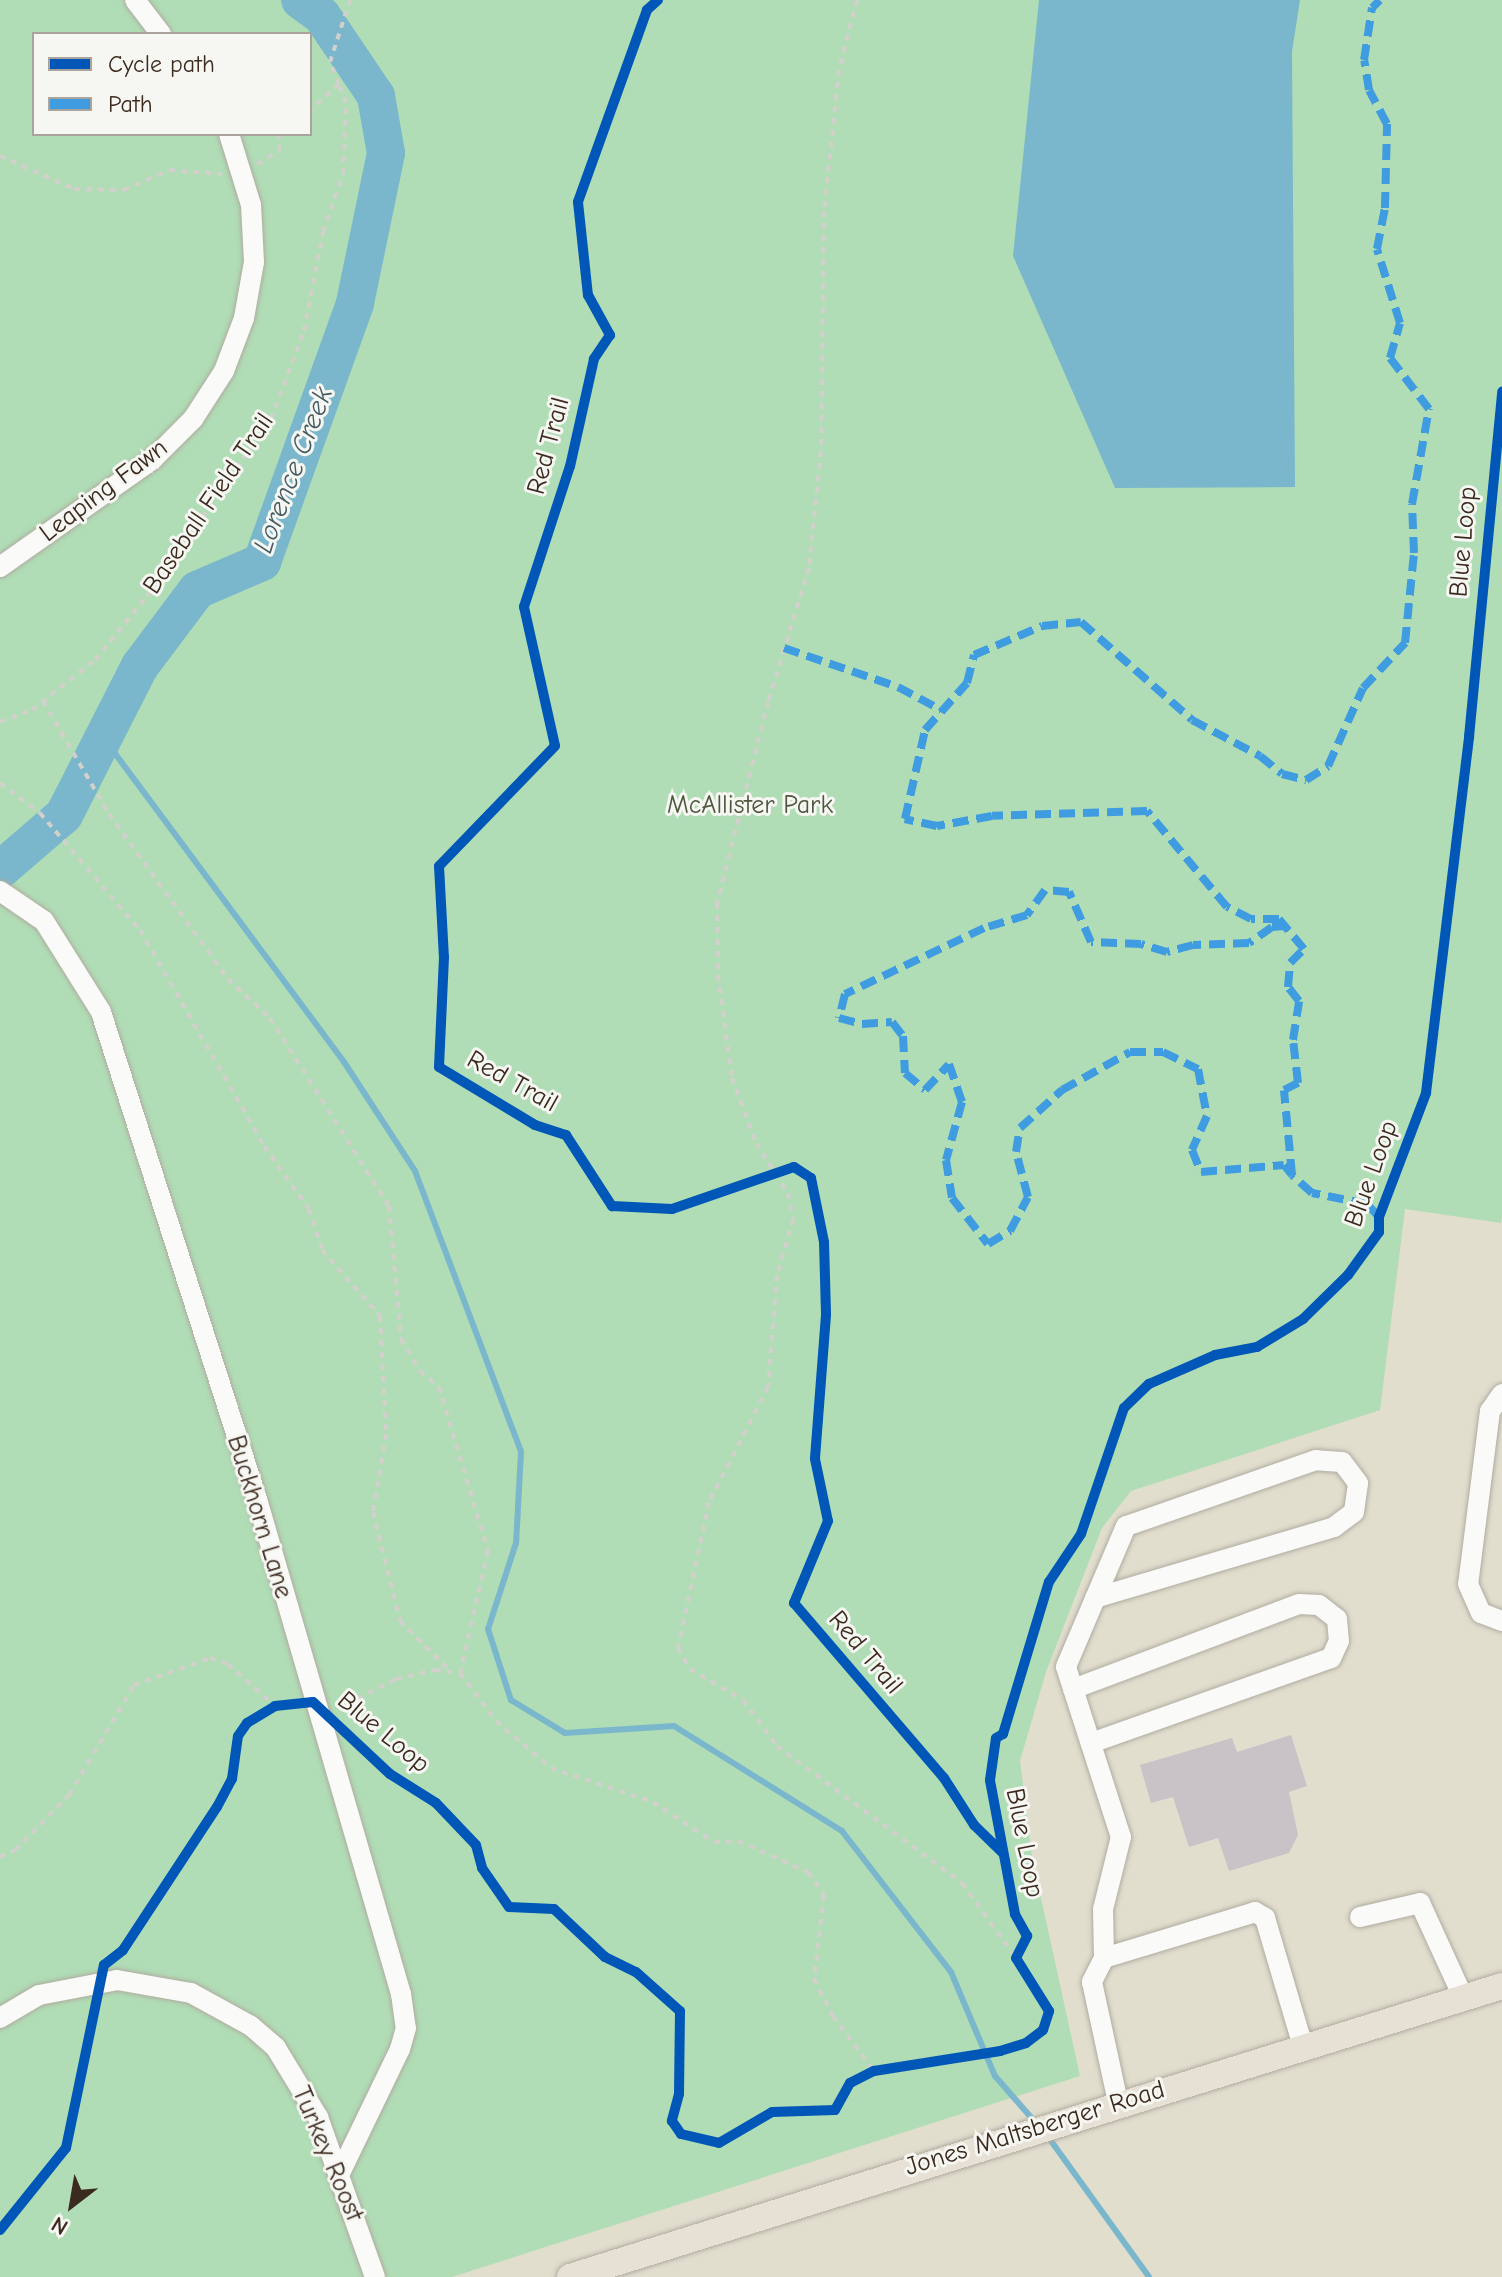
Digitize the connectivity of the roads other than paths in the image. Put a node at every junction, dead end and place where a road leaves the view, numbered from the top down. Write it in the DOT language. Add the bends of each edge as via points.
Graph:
graph roads {
  1 [pos="135,0"];
  2 [pos="159,32"];
  3 [pos="230,136"];
  4 [pos="0,567"];
  5 [pos="0,891"];
  6 [pos="1502,1394"];
  7 [pos="1095,1598"];
  8 [pos="1502,1621"];
  9 [pos="1073,1689"];
  10 [pos="1091,1743"];
  11 [pos="1360,1917"];
  12 [pos="1104,1958"];
  13 [pos="1502,1986"];
  14 [pos="1463,1997"];
  15 [pos="0,2018"];
  16 [pos="1303,2046"];
  17 [pos="1115,2104"];
  18 [pos="341,2171"];
  19 [pos="375,2277"];
  20 [pos="570,2277"];
  1 -- 2 [label="street"];
  3 -- 4 [label="street, Leaping Fawn" via="242,168 253,233 251,290 236,345 210,396 153,459"];
  5 -- 18 [label="street, Buckhorn Lane" via="44,921 101,1012 257,1499 406,2028 393,2069"];
  6 -- 8 [label="street" via="1490,1411 1468,1584 1481,1613"];
  7 -- 7 [label="street" via="1126,1526 1316,1460 1342,1462 1358,1483 1354,1512 1334,1527"];
  7 -- 9 [label="street" via="1066,1667"];
  9 -- 10 [label="street"];
  9 -- 10 [label="street" via="1299,1604 1319,1605 1337,1619 1339,1641 1331,1658"];
  10 -- 12 [label="street" via="1121,1837 1103,1909"];
  11 -- 14 [label="street" via="1420,1903"];
  12 -- 16 [label="street" via="1255,1912 1265,1918"];
  12 -- 17 [label="street" via="1092,1982"];
  13 -- 14 [label="main road, Jones Maltsberger Road"];
  14 -- 16 [label="main road, Jones Maltsberger Road"];
  15 -- 18 [label="street, Turkey Roost" via="39,1995 117,1980 157,1984 212,2002 276,2048 312,2106"];
  16 -- 17 [label="main road, Jones Maltsberger Road"];
  17 -- 20 [label="main road, Jones Maltsberger Road"];
  18 -- 19 [label="street, Turkey Roost"];
}
